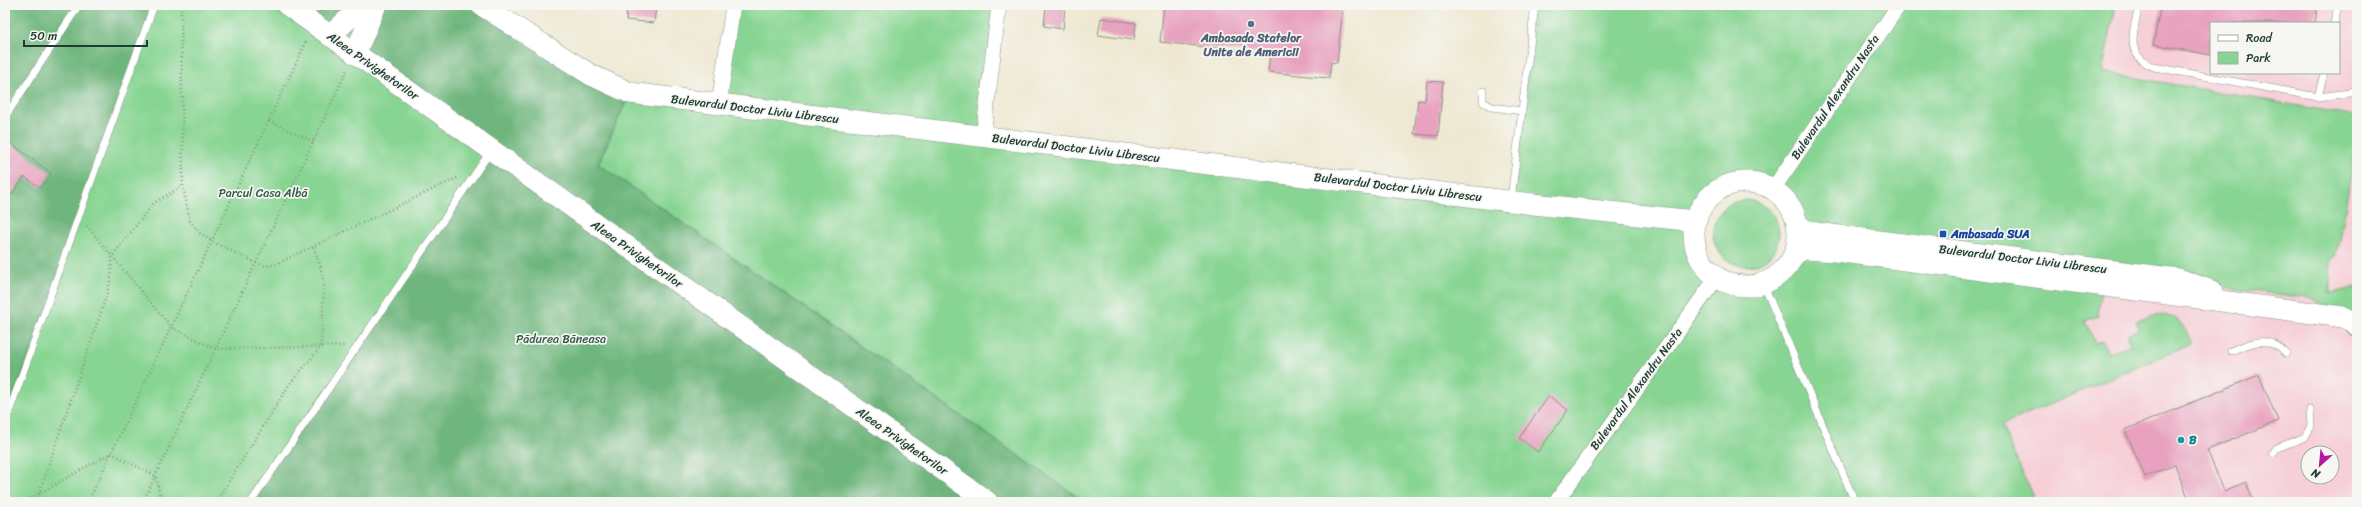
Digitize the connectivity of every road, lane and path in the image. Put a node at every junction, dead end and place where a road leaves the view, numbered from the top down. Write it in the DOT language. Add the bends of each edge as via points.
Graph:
graph roads {
  1 [pos="79,5"];
  2 [pos="154,5"];
  3 [pos="181,5"];
  4 [pos="287,5"];
  5 [pos="363,5"];
  6 [pos="376,5"];
  7 [pos="481,5"];
  8 [pos="733,5"];
  9 [pos="999,5"];
  10 [pos="1535,5"];
  11 [pos="1899,5"];
  12 [pos="2139,5"];
  13 [pos="2338,5"];
  14 [pos="2334,22"];
  15 [pos="322,30"];
  16 [pos="355,54"];
  17 [pos="2324,74"];
  18 [pos="2357,88"];
  19 [pos="1483,90"];
  20 [pos="2318,97"];
  21 [pos="719,105"];
  22 [pos="8,107"];
  23 [pos="1522,111"];
  24 [pos="5,117"];
  25 [pos="269,121"];
  26 [pos="983,137"];
  27 [pos="314,142"];
  28 [pos="486,158"];
  29 [pos="183,186"];
  30 [pos="1773,189"];
  31 [pos="1511,201"];
  32 [pos="79,216"];
  33 [pos="1695,221"];
  34 [pos="1797,224"];
  35 [pos="211,241"];
  36 [pos="313,246"];
  37 [pos="1794,254"];
  38 [pos="112,256"];
  39 [pos="256,263"];
  40 [pos="1717,277"];
  41 [pos="1763,283"];
  42 [pos="2246,304"];
  43 [pos="2354,320"];
  44 [pos="171,327"];
  45 [pos="358,345"];
  46 [pos="321,347"];
  47 [pos="216,349"];
  48 [pos="2231,351"];
  49 [pos="2286,353"];
  50 [pos="2310,410"];
  51 [pos="5,423"];
  52 [pos="111,453"];
  53 [pos="2273,453"];
  54 [pos="156,476"];
  55 [pos="37,495"];
  56 [pos="24,502"];
  57 [pos="36,502"];
  58 [pos="88,502"];
  59 [pos="143,502"];
  60 [pos="161,502"];
  61 [pos="216,502"];
  62 [pos="251,502"];
  63 [pos="987,502"];
  64 [pos="1556,502"];
  65 [pos="1855,502"];
  1 -- 22 [label="lane"];
  2 -- 32 [label="lane"];
  3 -- 29 [label="path"];
  4 -- 15 [label="street, Aleea Privighetorilor"];
  5 -- 15 [label="street"];
  6 -- 16 [label="street"];
  7 -- 21 [label="street, Bulevardul Doctor Liviu Librescu" via="610,85 630,93"];
  8 -- 21 [label="street"];
  9 -- 26 [label="street"];
  10 -- 23 [label="lane"];
  11 -- 30 [label="street, Bulevardul Alexandru Nasta"];
  12 -- 20 [label="lane" via="2132,37 2133,47 2136,55 2145,63 2154,67"];
  13 -- 14 [label="lane"];
  15 -- 16 [label="street, Aleea Privighetorilor"];
  15 -- 25 [label="path"];
  16 -- 27 [label="path"];
  16 -- 28 [label="street, Aleea Privighetorilor"];
  17 -- 20 [label="lane"];
  18 -- 20 [label="lane" via="2350,92"];
  19 -- 23 [label="lane" via="1483,102 1492,107"];
  21 -- 26 [label="street, Bulevardul Doctor Liviu Librescu"];
  22 -- 24 [label="lane"];
  23 -- 31 [label="lane"];
  25 -- 27 [label="path"];
  25 -- 35 [label="path"];
  26 -- 31 [label="street, Bulevardul Doctor Liviu Librescu"];
  27 -- 39 [label="path"];
  28 -- 36 [label="path"];
  28 -- 45 [label="lane"];
  28 -- 63 [label="street, Aleea Privighetorilor"];
  29 -- 35 [label="path" via="190,221"];
  29 -- 38 [label="path" via="154,203"];
  30 -- 33 [label="street" via="1754,182 1739,182 1725,186 1709,196 1701,206"];
  30 -- 34 [label="street" via="1786,201"];
  31 -- 33 [label="street, Bulevardul Doctor Liviu Librescu"];
  32 -- 38 [label="path"];
  32 -- 51 [label="lane"];
  33 -- 40 [label="street" via="1695,246 1702,262"];
  34 -- 37 [label="street" via="1798,235"];
  34 -- 42 [label="street, Bulevardul Doctor Liviu Librescu" via="1805,230 1816,232 2179,279"];
  35 -- 39 [label="path"];
  35 -- 44 [label="path"];
  36 -- 39 [label="path" via="276,264 266,266"];
  36 -- 46 [label="path" via="324,283"];
  37 -- 41 [label="street" via="1784,269"];
  37 -- 42 [label="street, Bulevardul Doctor Liviu Librescu" via="1805,249 1829,250"];
  38 -- 44 [label="path"];
  38 -- 55 [label="path" via="111,277 106,297"];
  39 -- 47 [label="path"];
  40 -- 41 [label="street" via="1743,286"];
  40 -- 64 [label="street, Bulevardul Alexandru Nasta"];
  41 -- 65 [label="lane"];
  42 -- 43 [label="street, Bulevardul Doctor Liviu Librescu"];
  44 -- 47 [label="path"];
  44 -- 52 [label="path"];
  45 -- 46 [label="path"];
  45 -- 62 [label="lane"];
  46 -- 47 [label="path"];
  46 -- 61 [label="path" via="289,385"];
  47 -- 54 [label="path"];
  48 -- 49 [label="lane" via="2255,341 2270,341"];
  50 -- 53 [label="lane" via="2311,426 2305,438 2277,448"];
  52 -- 54 [label="path"];
  52 -- 55 [label="path"];
  52 -- 58 [label="path"];
  54 -- 59 [label="path"];
  54 -- 60 [label="path"];
  55 -- 56 [label="path"];
  55 -- 57 [label="path"];
}
